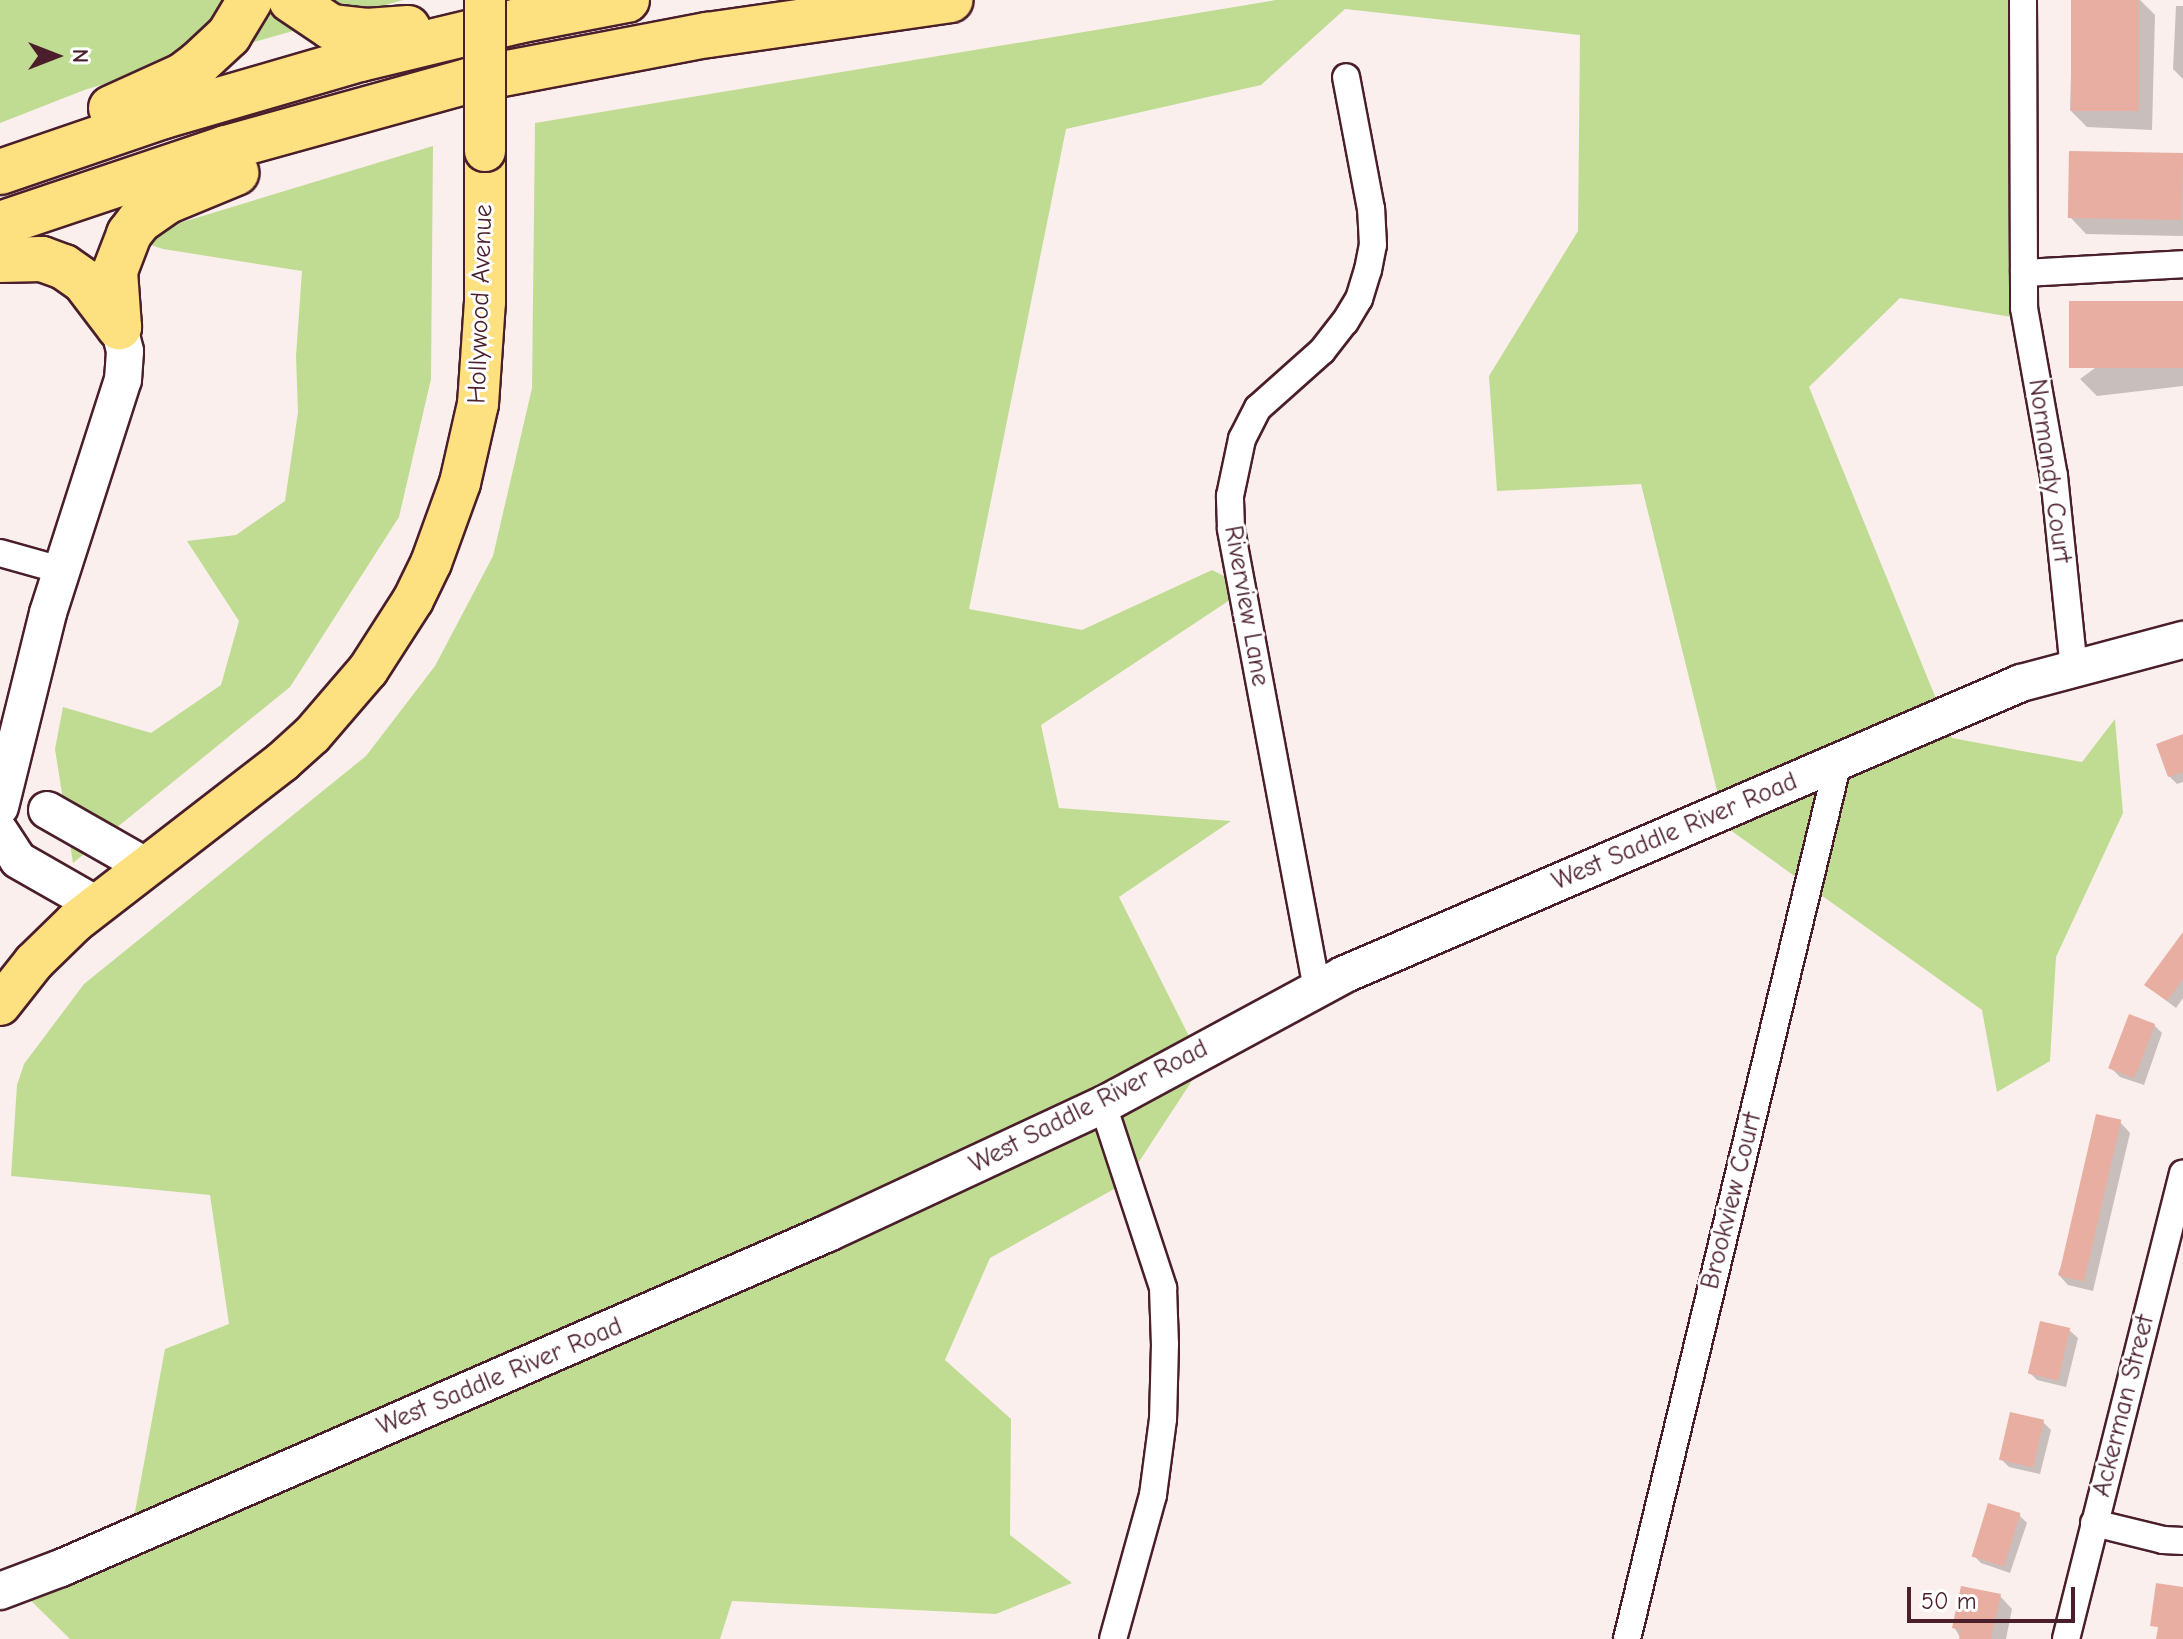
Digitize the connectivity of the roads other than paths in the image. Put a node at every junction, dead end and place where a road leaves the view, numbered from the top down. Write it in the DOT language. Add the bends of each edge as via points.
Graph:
graph roads {
  1 [pos="250,0"];
  2 [pos="291,0"];
  3 [pos="627,0"];
  4 [pos="950,0"];
  5 [pos="2023,0"];
  6 [pos="502,11"];
  7 [pos="1346,77"];
  8 [pos="388,102"];
  9 [pos="0,170"];
  10 [pos="0,224"];
  11 [pos="0,260"];
  12 [pos="2183,264"];
  13 [pos="2024,273"];
  14 [pos="119,327"];
  15 [pos="0,553"];
  16 [pos="61,570"];
  17 [pos="2183,640"];
  18 [pos="2074,669"];
  19 [pos="19,728"];
  20 [pos="1838,762"];
  21 [pos="0,807"];
  22 [pos="47,810"];
  23 [pos="0,820"];
  24 [pos="0,832"];
  25 [pos="147,867"];
  26 [pos="97,905"];
  27 [pos="1317,989"];
  28 [pos="0,1005"];
  29 [pos="1103,1105"];
  30 [pos="2183,1173"];
  31 [pos="2094,1523"];
  32 [pos="2183,1541"];
  33 [pos="0,1591"];
  34 [pos="1113,1639"];
  35 [pos="1627,1639"];
  36 [pos="2066,1639"];
  1 -- 9 [label="highway" via="229,35 182,76 120,102"];
  2 -- 6 [label="highway" via="318,22 345,30"];
  3 -- 6 [label="highway"];
  4 -- 8 [label="highway" via="628,49"];
  5 -- 13 [label="street, Normandy Court"];
  6 -- 9 [label="highway"];
  6 -- 25 [label="main road, Hollywood Avenue, bridge" via="485,151 485,314 478,404 460,483 431,563 393,634 312,735"];
  7 -- 27 [label="street, Riverview Lane" via="1371,209 1368,270 1359,299 1322,351 1258,408 1242,439 1230,496 1231,528"];
  8 -- 10 [label="highway" via="196,158"];
  8 -- 14 [label="highway" via="272,161 201,186 146,215 117,258"];
  11 -- 14 [label="highway" via="42,259 64,267 84,281"];
  12 -- 13 [label="street"];
  13 -- 18 [label="street, Normandy Court" via="2024,308 2054,476"];
  14 -- 16 [label="street" via="125,351 123,380"];
  15 -- 16 [label="street"];
  16 -- 19 [label="street"];
  17 -- 18 [label="street, West Saddle River Road"];
  18 -- 20 [label="street, West Saddle River Road" via="2021,683"];
  19 -- 21 [label="street"];
  19 -- 22 [label="street" via="28,770"];
  20 -- 27 [label="street, West Saddle River Road"];
  20 -- 35 [label="street, Brookview Court"];
  22 -- 23 [label="street"];
  22 -- 25 [label="street"];
  24 -- 26 [label="street" via="18,860"];
  25 -- 26 [label="main road, Hollywood Avenue"];
  26 -- 28 [label="main road, Hollywood Avenue" via="54,941"];
  27 -- 29 [label="street, West Saddle River Road"];
  29 -- 33 [label="street, West Saddle River Road" via="598,1336"];
  29 -- 34 [label="street" via="1163,1288 1165,1344 1153,1495"];
  30 -- 31 [label="street, Ackerman Street"];
  31 -- 32 [label="street"];
  31 -- 36 [label="street, Ackerman Street"];
}
